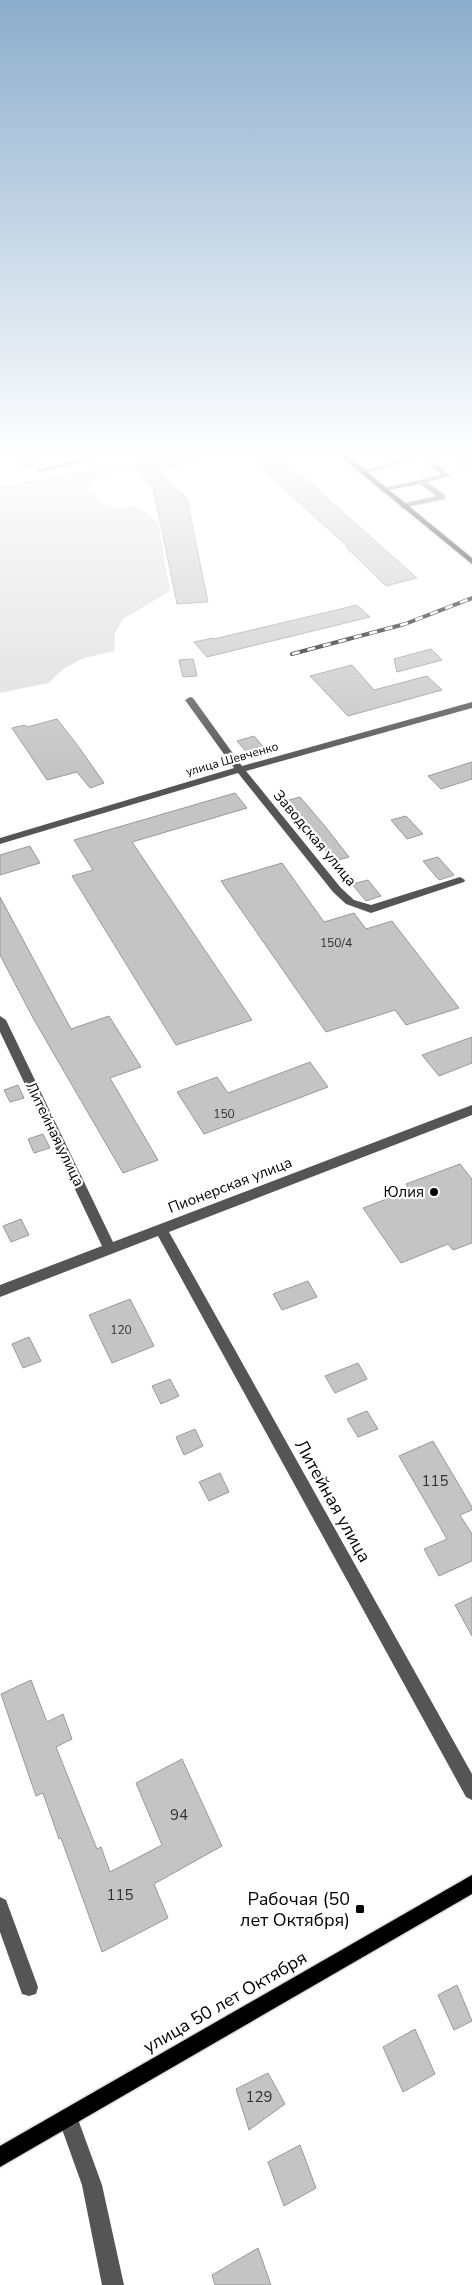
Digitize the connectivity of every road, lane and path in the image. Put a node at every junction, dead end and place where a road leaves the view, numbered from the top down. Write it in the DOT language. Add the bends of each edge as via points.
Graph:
graph roads {
  1 [pos="190,700"];
  2 [pos="472,705"];
  3 [pos="239,770"];
  4 [pos="0,841"];
  5 [pos="460,880"];
  6 [pos="0,1020"];
  7 [pos="472,1110"];
  8 [pos="161,1229"];
  9 [pos="110,1249"];
  10 [pos="0,1291"];
  11 [pos="472,1791"];
  12 [pos="472,1884"];
  13 [pos="0,1906"];
  14 [pos="29,1987"];
  15 [pos="68,2118"];
  16 [pos="0,2157"];
  17 [pos="113,2285"];
  1 -- 3 [label="street, Заводская улица"];
  2 -- 3 [label="street, улица Шевченко"];
  3 -- 4 [label="street, улица Шевченко"];
  3 -- 5 [label="street, Заводская улица" via="350,902 370,909"];
  6 -- 9 [label="street, Литейная улица"];
  7 -- 8 [label="street, Пионерская улица"];
  8 -- 9 [label="street, Пионерская улица"];
  8 -- 11 [label="street, Литейная улица"];
  9 -- 10 [label="street, Пионерская улица"];
  12 -- 15 [label="main road, улица 50 лет Октября"];
  13 -- 14 [label="street"];
  15 -- 16 [label="main road, улица 50 лет Октября"];
  15 -- 17 [label="street" via="92,2185"];
}
